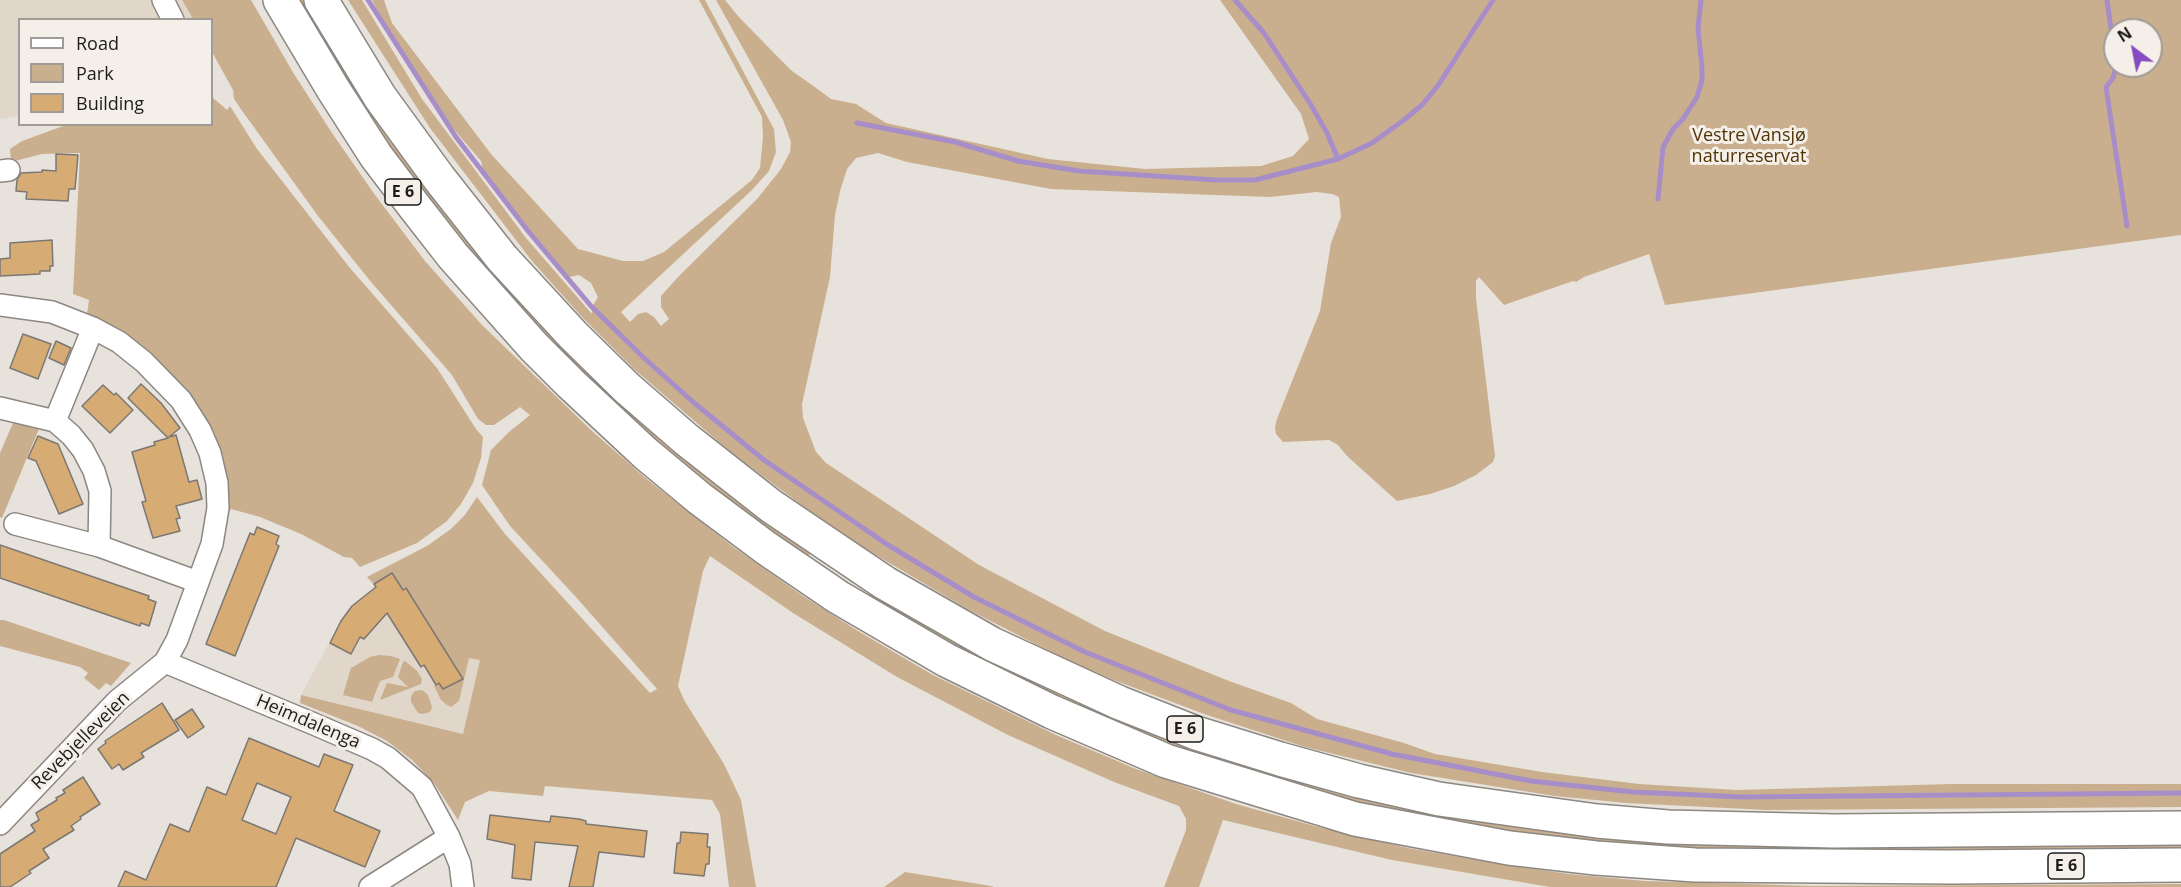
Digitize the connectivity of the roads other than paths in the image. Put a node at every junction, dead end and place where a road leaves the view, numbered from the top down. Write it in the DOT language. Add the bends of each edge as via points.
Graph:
graph roads {
  1 [pos="164,0"];
  2 [pos="267,0"];
  3 [pos="322,0"];
  4 [pos="286,11"];
  5 [pos="172,18"];
  6 [pos="0,305"];
  7 [pos="93,328"];
  8 [pos="0,408"];
  9 [pos="55,421"];
  10 [pos="15,524"];
  11 [pos="99,546"];
  12 [pos="198,582"];
  13 [pos="165,662"];
  14 [pos="0,824"];
  15 [pos="2181,828"];
  16 [pos="449,837"];
  17 [pos="2181,865"];
  18 [pos="370,887"];
  19 [pos="463,887"];
  1 -- 5 [label="street"];
  2 -- 4 [label="highway, E 6"];
  3 -- 15 [label="highway, E 6" via="380,97 439,178 510,267 627,388 771,506 885,583 992,644 1120,703 1196,733 1359,781 1439,799 1597,821 1668,827 1834,831"];
  4 -- 17 [label="highway, E 6" via="376,156 453,256 534,347 645,453 699,498 838,597 946,660 1052,712 1166,760 1355,819 1509,848 1695,866"];
  6 -- 7 [label="street" via="52,312"];
  7 -- 9 [label="street"];
  7 -- 12 [label="street" via="119,342 165,382 200,430 210,453 218,483 218,508 212,544"];
  8 -- 9 [label="street"];
  9 -- 11 [label="street" via="83,450 94,471 100,492"];
  10 -- 11 [label="street"];
  11 -- 12 [label="street"];
  12 -- 13 [label="street"];
  13 -- 14 [label="street, Revebjelleveien" via="117,701"];
  13 -- 16 [label="street, Heimdalenga" via="388,758 422,787"];
  16 -- 18 [label="street"];
  16 -- 19 [label="street, Heimdalenga" via="460,864"];
}
